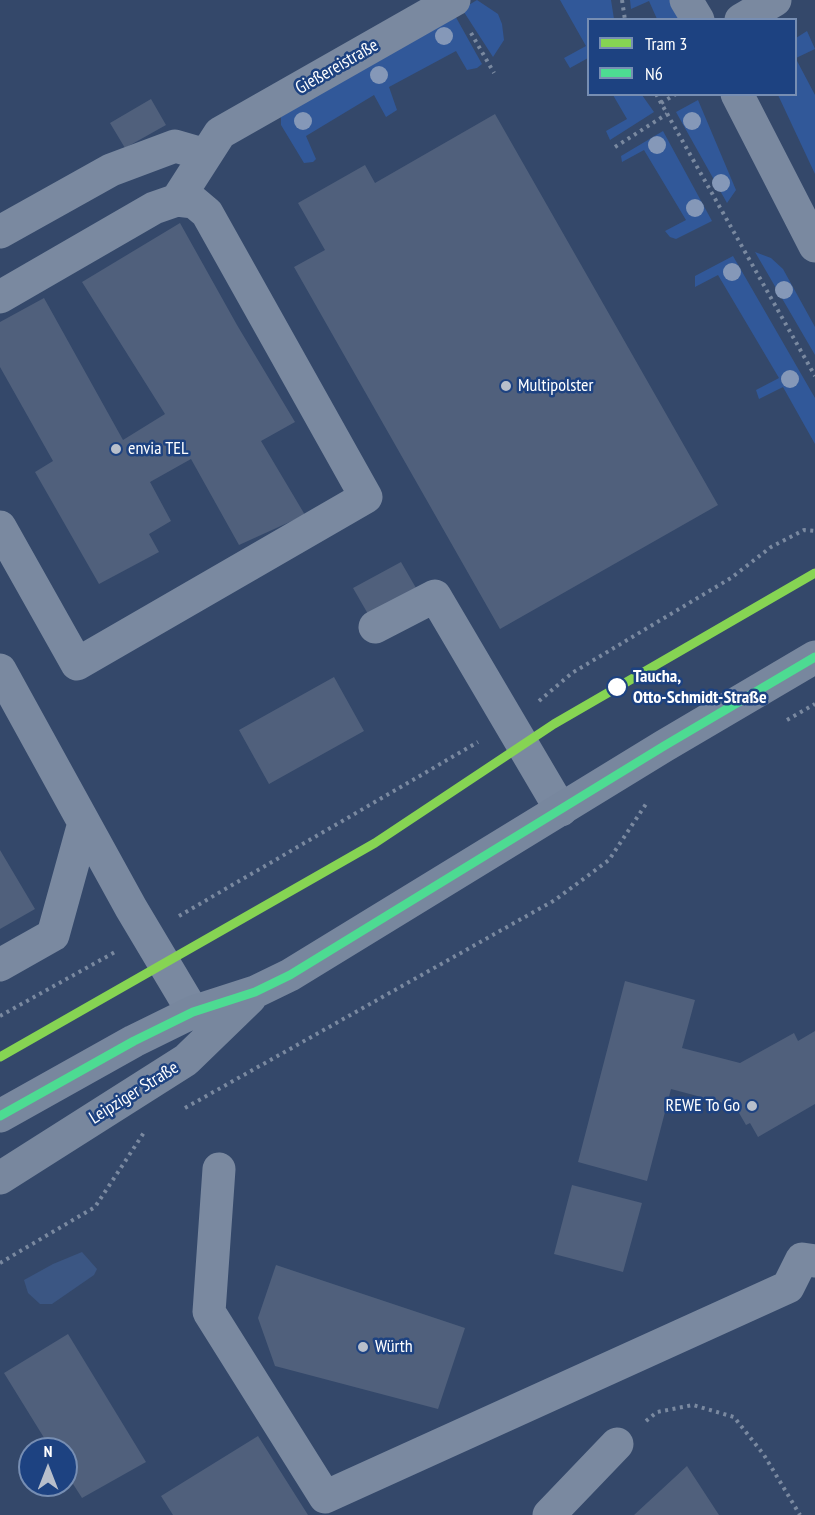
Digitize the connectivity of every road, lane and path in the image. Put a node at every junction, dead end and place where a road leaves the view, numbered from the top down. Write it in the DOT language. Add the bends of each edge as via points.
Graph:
graph roads {
  1 [pos="622,0"];
  2 [pos="686,0"];
  3 [pos="775,0"];
  4 [pos="453,1"];
  5 [pos="625,18"];
  6 [pos="697,18"];
  7 [pos="744,18"];
  8 [pos="494,73"];
  9 [pos="657,96"];
  10 [pos="673,96"];
  11 [pos="738,96"];
  12 [pos="661,103"];
  13 [pos="667,114"];
  14 [pos="213,144"];
  15 [pos="615,147"];
  16 [pos="177,200"];
  17 [pos="0,232"];
  18 [pos="815,246"];
  19 [pos="0,297"];
  20 [pos="815,376"];
  21 [pos="0,527"];
  22 [pos="815,531"];
  23 [pos="375,627"];
  24 [pos="815,657"];
  25 [pos="0,670"];
  26 [pos="815,704"];
  27 [pos="784,721"];
  28 [pos="510,723"];
  29 [pos="648,800"];
  30 [pos="561,810"];
  31 [pos="84,823"];
  32 [pos="147,934"];
  33 [pos="0,965"];
  34 [pos="255,993"];
  35 [pos="193,1012"];
  36 [pos="0,1016"];
  37 [pos="175,1113"];
  38 [pos="0,1116"];
  39 [pos="146,1130"];
  40 [pos="219,1169"];
  41 [pos="0,1178"];
  42 [pos="815,1261"];
  43 [pos="0,1263"];
  44 [pos="617,1444"];
  45 [pos="549,1515"];
  46 [pos="800,1515"];
  1 -- 5 [label="path"];
  2 -- 6 [label="street"];
  3 -- 7 [label="street"];
  4 -- 8 [label="path"];
  4 -- 14 [label="street, Gießereistraße"];
  9 -- 12 [label="path"];
  10 -- 12 [label="path"];
  11 -- 18 [label="street"];
  12 -- 13 [label="path"];
  13 -- 15 [label="path"];
  13 -- 20 [label="path"];
  14 -- 16 [label="street"];
  14 -- 17 [label="street" via="175,146 111,170"];
  16 -- 19 [label="street" via="154,208"];
  16 -- 21 [label="street" via="194,202 207,213 366,497 77,664"];
  22 -- 28 [label="path" via="804,530 771,547 731,578 572,673"];
  23 -- 28 [label="street" via="435,596"];
  24 -- 30 [label="main road, Leipziger Straße"];
  25 -- 31 [label="street"];
  26 -- 27 [label="path"];
  28 -- 30 [label="street"];
  28 -- 32 [label="path"];
  29 -- 37 [label="path" via="609,860 555,900"];
  30 -- 34 [label="main road, Leipziger Straße"];
  31 -- 32 [label="street"];
  31 -- 33 [label="street" via="53,934"];
  32 -- 35 [label="street"];
  32 -- 36 [label="path"];
  34 -- 35 [label="main road, Leipziger Straße"];
  34 -- 41 [label="main road, Leipziger Straße" via="186,1060"];
  35 -- 38 [label="main road, Leipziger Straße"];
  39 -- 43 [label="path" via="94,1207"];
  40 -- 42 [label="street" via="209,1312 325,1497 788,1287 802,1259"];
  44 -- 45 [label="street"];
  44 -- 46 [label="path" via="657,1412 693,1405 734,1417 764,1455"];
}
